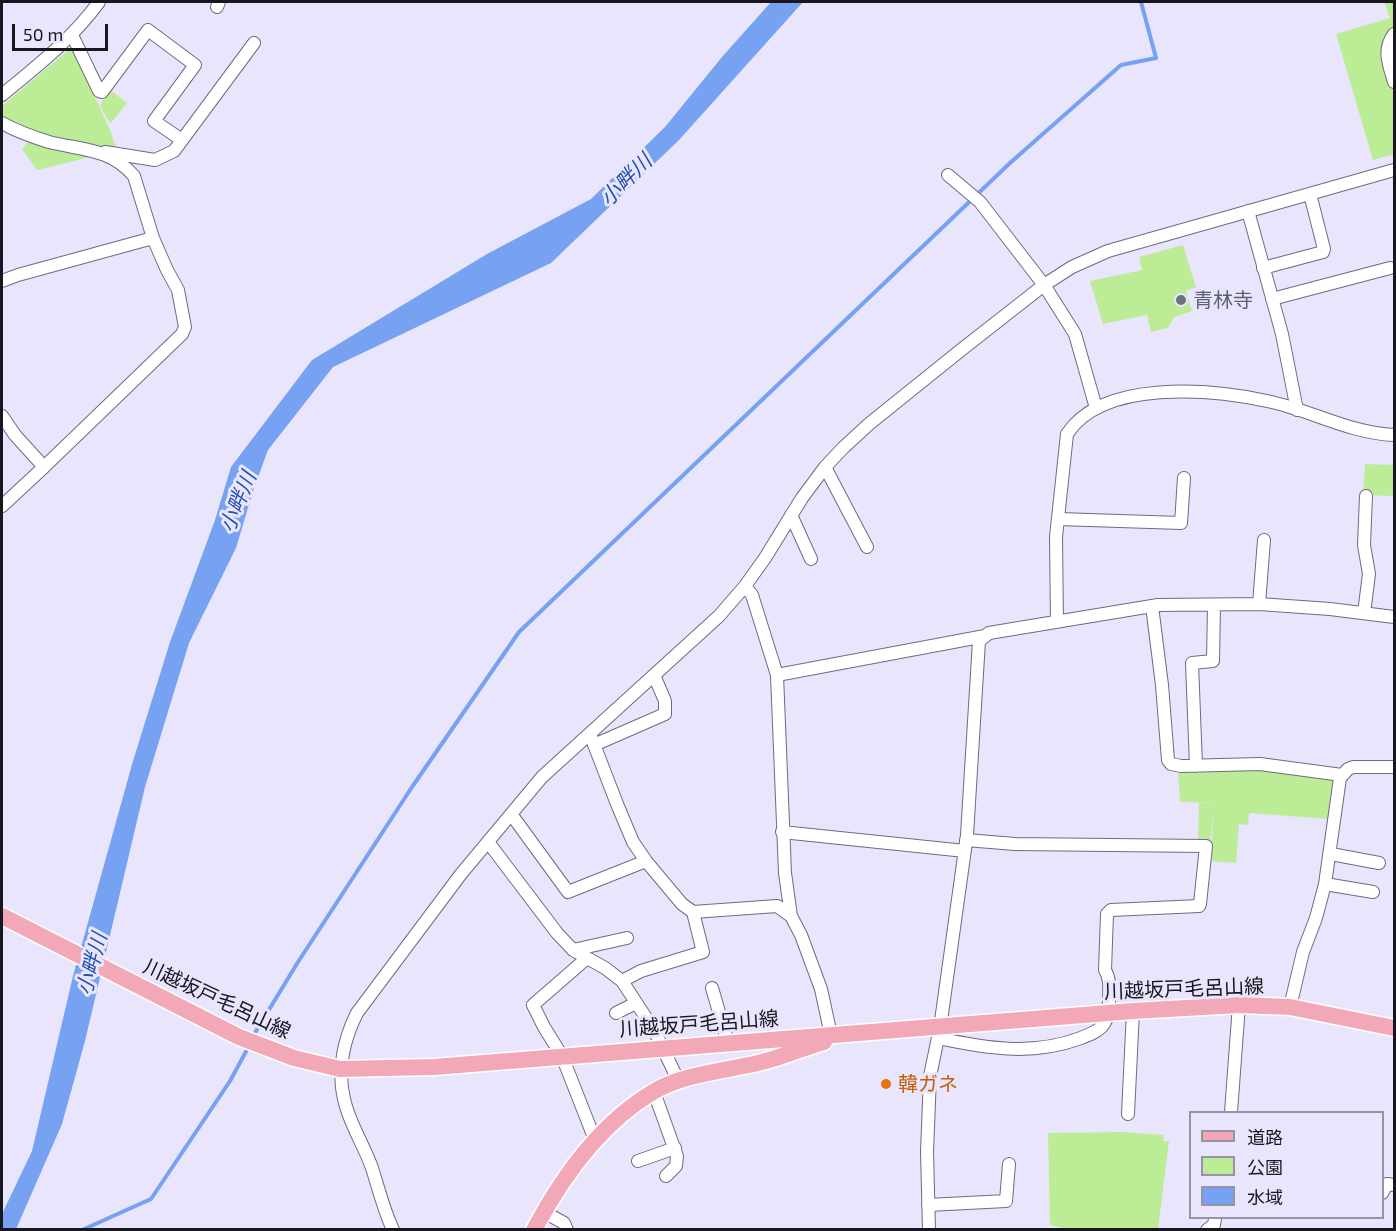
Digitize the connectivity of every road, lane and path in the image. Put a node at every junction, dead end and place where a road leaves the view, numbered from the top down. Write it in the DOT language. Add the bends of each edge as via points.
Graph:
graph roads {
  1 [pos="91,5"];
  2 [pos="1395,34"];
  3 [pos="72,35"];
  4 [pos="254,42"];
  5 [pos="1395,82"];
  6 [pos="2,95"];
  7 [pos="2,123"];
  8 [pos="182,141"];
  9 [pos="95,150"];
  10 [pos="1395,170"];
  11 [pos="948,175"];
  12 [pos="1310,194"];
  13 [pos="1248,211"];
  14 [pos="153,238"];
  15 [pos="1263,268"];
  16 [pos="1390,268"];
  17 [pos="2,281"];
  18 [pos="1044,285"];
  19 [pos="1272,299"];
  20 [pos="1096,408"];
  21 [pos="1297,410"];
  22 [pos="2,416"];
  23 [pos="1395,435"];
  24 [pos="44,467"];
  25 [pos="825,467"];
  26 [pos="1184,478"];
  27 [pos="1366,496"];
  28 [pos="2,506"];
  29 [pos="791,515"];
  30 [pos="1058,519"];
  31 [pos="1264,540"];
  32 [pos="867,547"];
  33 [pos="811,559"];
  34 [pos="745,586"];
  35 [pos="1259,604"];
  36 [pos="1214,605"];
  37 [pos="1152,606"];
  38 [pos="1364,613"];
  39 [pos="1395,617"];
  40 [pos="1057,622"];
  41 [pos="985,636"];
  42 [pos="654,675"];
  43 [pos="777,675"];
  44 [pos="592,740"];
  45 [pos="1196,766"];
  46 [pos="1395,767"];
  47 [pos="1342,775"];
  48 [pos="511,814"];
  49 [pos="782,832"];
  50 [pos="488,842"];
  51 [pos="965,845"];
  52 [pos="1331,854"];
  53 [pos="646,861"];
  54 [pos="1379,863"];
  55 [pos="1325,884"];
  56 [pos="1373,892"];
  57 [pos="693,912"];
  58 [pos="2,916"];
  59 [pos="791,916"];
  60 [pos="627,938"];
  61 [pos="573,950"];
  62 [pos="587,958"];
  63 [pos="622,981"];
  64 [pos="712,987"];
  65 [pos="636,1004"];
  66 [pos="1239,1005"];
  67 [pos="1290,1007"];
  68 [pos="1133,1011"];
  69 [pos="616,1012"];
  70 [pos="1109,1013"];
  71 [pos="1395,1028"];
  72 [pos="883,1031"];
  73 [pos="939,1033"];
  74 [pos="831,1035"];
  75 [pos="763,1040"];
  76 [pos="728,1043"];
  77 [pos="708,1044"];
  78 [pos="661,1047"];
  79 [pos="562,1056"];
  80 [pos="759,1063"];
  81 [pos="731,1068"];
  82 [pos="340,1069"];
  83 [pos="679,1082"];
  84 [pos="654,1092"];
  85 [pos="1231,1111"];
  86 [pos="1128,1114"];
  87 [pos="595,1140"];
  88 [pos="675,1148"];
  89 [pos="638,1161"];
  90 [pos="1009,1164"];
  91 [pos="666,1176"];
  92 [pos="1395,1185"];
  93 [pos="1384,1191"];
  94 [pos="928,1205"];
  95 [pos="544,1212"];
  96 [pos="393,1230"];
  97 [pos="534,1230"];
  98 [pos="567,1230"];
  99 [pos="929,1230"];
  1 -- 3 [label="street"];
  2 -- 5 [label="street" via="1387,47 1387,56"];
  3 -- 6 [label="street"];
  3 -- 8 [label="street" via="102,92 148,30 195,65 154,121"];
  4 -- 8 [label="street"];
  7 -- 9 [label="street" via="50,142"];
  8 -- 9 [label="street" via="174,152 155,160"];
  9 -- 14 [label="street" via="134,176"];
  10 -- 12 [label="street"];
  11 -- 18 [label="street" via="980,202"];
  12 -- 13 [label="street"];
  12 -- 15 [label="street" via="1323,252"];
  13 -- 15 [label="street"];
  13 -- 18 [label="street" via="1108,250"];
  14 -- 17 [label="street"];
  14 -- 24 [label="street" via="178,290 185,331"];
  15 -- 19 [label="street"];
  16 -- 19 [label="street"];
  18 -- 20 [label="street" via="1075,334"];
  18 -- 25 [label="street" via="869,424"];
  19 -- 21 [label="street"];
  20 -- 21 [label="street" via="1163,391 1212,392"];
  20 -- 30 [label="street" via="1079,419 1067,434"];
  21 -- 23 [label="street" via="1373,434"];
  22 -- 24 [label="street"];
  24 -- 28 [label="street"];
  25 -- 29 [label="street"];
  25 -- 32 [label="street"];
  26 -- 30 [label="street" via="1181,524"];
  27 -- 38 [label="street" via="1364,545 1369,573"];
  29 -- 33 [label="street"];
  29 -- 34 [label="street"];
  30 -- 40 [label="street"];
  31 -- 35 [label="street"];
  34 -- 42 [label="street" via="719,616"];
  34 -- 43 [label="street" via="752,595"];
  35 -- 36 [label="street"];
  35 -- 38 [label="street"];
  36 -- 37 [label="street"];
  36 -- 45 [label="street" via="1214,661 1192,663"];
  37 -- 40 [label="street"];
  37 -- 45 [label="street" via="1168,760 1174,766"];
  38 -- 39 [label="street"];
  40 -- 41 [label="street"];
  41 -- 43 [label="street"];
  41 -- 51 [label="street" via="979,641"];
  42 -- 44 [label="street"];
  42 -- 44 [label="street" via="665,701 665,714"];
  43 -- 49 [label="street"];
  44 -- 48 [label="street" via="542,777"];
  44 -- 53 [label="street" via="629,832"];
  45 -- 47 [label="street" via="1260,764"];
  46 -- 47 [label="street" via="1353,767"];
  47 -- 52 [label="street"];
  48 -- 50 [label="street"];
  48 -- 53 [label="street" via="568,892"];
  49 -- 51 [label="street"];
  49 -- 59 [label="street"];
  50 -- 61 [label="street"];
  50 -- 82 [label="street" via="357,1013 349,1029"];
  51 -- 70 [label="street" via="1206,846 1199,906 1111,910 1107,914 1105,970 1109,977"];
  51 -- 73 [label="street"];
  52 -- 54 [label="street"];
  52 -- 55 [label="street"];
  53 -- 57 [label="street"];
  55 -- 56 [label="street"];
  55 -- 67 [label="street"];
  57 -- 59 [label="street" via="777,906"];
  57 -- 63 [label="street" via="703,952 641,971"];
  58 -- 82 [label="main road, 川越坂戸毛呂山線" via="239,1037 294,1058"];
  59 -- 74 [label="street" via="822,989"];
  60 -- 61 [label="street"];
  61 -- 62 [label="street"];
  62 -- 63 [label="street"];
  62 -- 79 [label="street" via="533,1005"];
  63 -- 65 [label="street"];
  64 -- 76 [label="street"];
  65 -- 69 [label="street"];
  65 -- 78 [label="street"];
  66 -- 67 [label="main road, 川越坂戸毛呂山線"];
  66 -- 68 [label="main road, 川越坂戸毛呂山線"];
  66 -- 85 [label="street"];
  67 -- 71 [label="main road, 川越坂戸毛呂山線"];
  68 -- 70 [label="main road, 川越坂戸毛呂山線"];
  68 -- 86 [label="street"];
  70 -- 73 [label="main road, 川越坂戸毛呂山線"];
  70 -- 73 [label="street" via="1096,1032 1039,1049 1010,1050"];
  72 -- 73 [label="main road, 川越坂戸毛呂山線"];
  72 -- 74 [label="main road, 川越坂戸毛呂山線"];
  72 -- 80 [label="main road" via="832,1040"];
  73 -- 94 [label="street" via="928,1106"];
  74 -- 75 [label="main road, 川越坂戸毛呂山線"];
  75 -- 76 [label="main road, 川越坂戸毛呂山線"];
  75 -- 80 [label="main road" via="765,1053"];
  75 -- 81 [label="main road" via="754,1056"];
  76 -- 77 [label="main road, 川越坂戸毛呂山線"];
  77 -- 78 [label="main road, 川越坂戸毛呂山線"];
  77 -- 81 [label="main road" via="737,1048 739,1062"];
  78 -- 79 [label="main road, 川越坂戸毛呂山線"];
  78 -- 83 [label="street"];
  79 -- 82 [label="main road, 川越坂戸毛呂山線" via="434,1067"];
  79 -- 87 [label="street"];
  80 -- 81 [label="main road"];
  81 -- 83 [label="main road"];
  82 -- 96 [label="street" via="344,1099"];
  83 -- 84 [label="main road"];
  84 -- 87 [label="main road"];
  84 -- 88 [label="street"];
  87 -- 95 [label="main road"];
  88 -- 89 [label="street"];
  88 -- 91 [label="street" via="676,1166"];
  90 -- 94 [label="street" via="1006,1201"];
  92 -- 93 [label="street" via="1387,1184"];
  94 -- 99 [label="street"];
  95 -- 97 [label="main road"];
  95 -- 98 [label="street" via="564,1223"];
}
